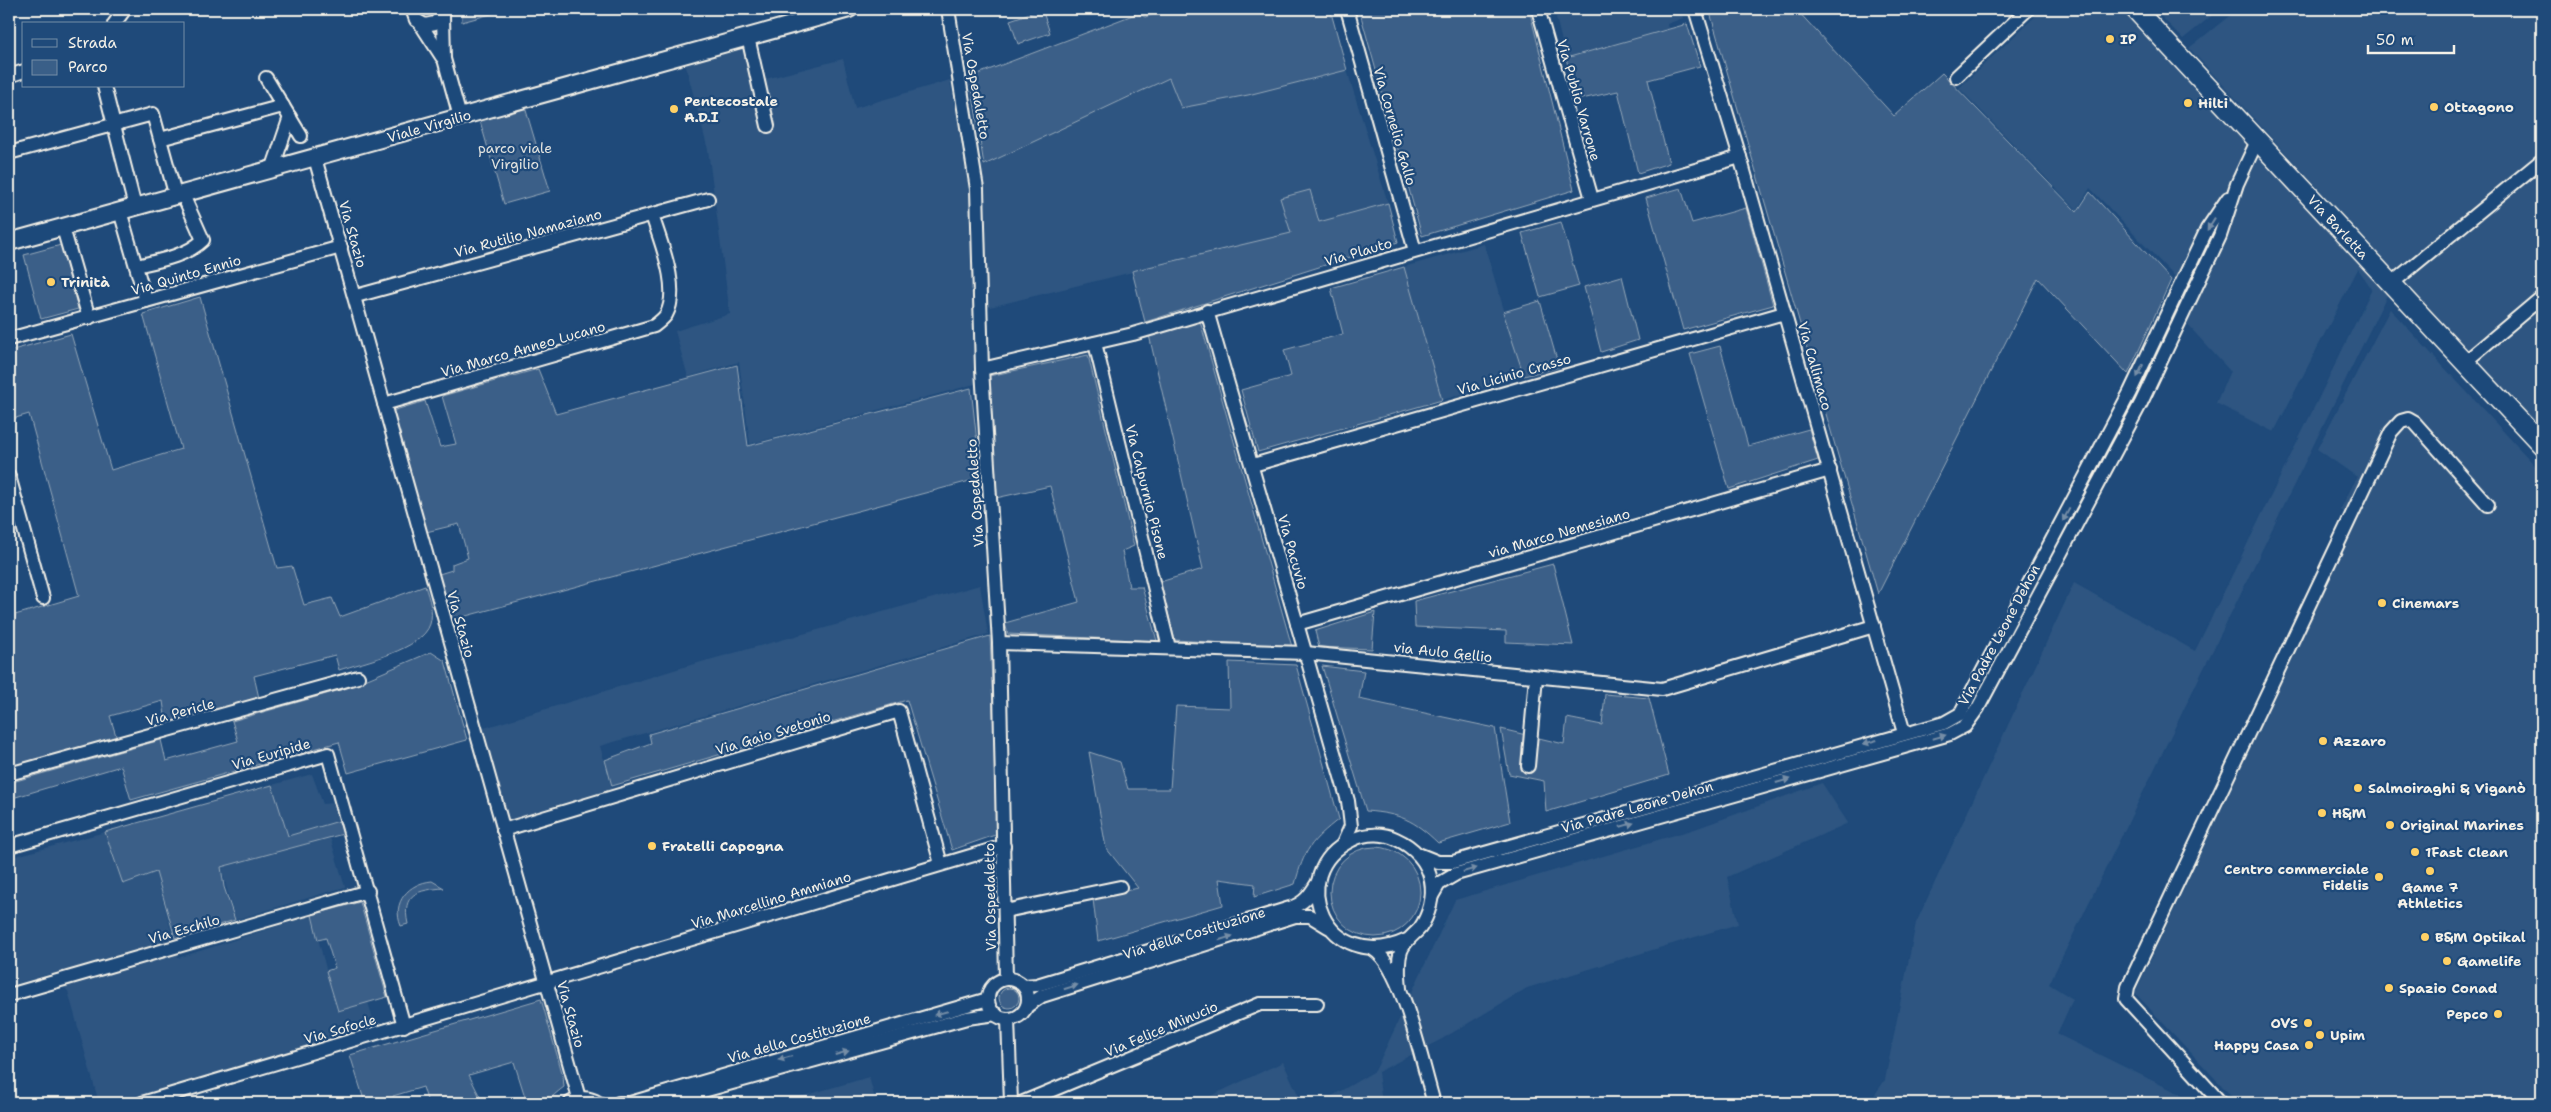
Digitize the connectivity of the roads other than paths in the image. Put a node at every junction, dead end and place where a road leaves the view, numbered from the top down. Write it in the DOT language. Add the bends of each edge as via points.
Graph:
graph roads {
  1 [pos="125,9"];
  2 [pos="412,9"];
  3 [pos="850,9"];
  4 [pos="948,9"];
  5 [pos="1347,9"];
  6 [pos="1538,9"];
  7 [pos="1696,9"];
  8 [pos="2028,9"];
  9 [pos="2135,9"];
  10 [pos="444,11"];
  11 [pos="115,22"];
  12 [pos="420,23"];
  13 [pos="748,37"];
  14 [pos="444,60"];
  15 [pos="22,72"];
  16 [pos="9,76"];
  17 [pos="1956,77"];
  18 [pos="266,78"];
  19 [pos="104,88"];
  20 [pos="286,112"];
  21 [pos="460,117"];
  22 [pos="113,124"];
  23 [pos="768,126"];
  24 [pos="301,136"];
  25 [pos="160,139"];
  26 [pos="2257,141"];
  27 [pos="9,152"];
  28 [pos="1740,157"];
  29 [pos="316,158"];
  30 [pos="2542,160"];
  31 [pos="272,170"];
  32 [pos="2237,184"];
  33 [pos="179,196"];
  34 [pos="708,199"];
  35 [pos="1592,199"];
  36 [pos="128,209"];
  37 [pos="652,215"];
  38 [pos="63,228"];
  39 [pos="9,242"];
  40 [pos="342,247"];
  41 [pos="1415,251"];
  42 [pos="136,266"];
  43 [pos="2391,284"];
  44 [pos="356,296"];
  45 [pos="2542,297"];
  46 [pos="146,302"];
  47 [pos="1207,311"];
  48 [pos="1784,313"];
  49 [pos="89,318"];
  50 [pos="9,339"];
  51 [pos="1095,343"];
  52 [pos="2465,362"];
  53 [pos="982,369"];
  54 [pos="384,404"];
  55 [pos="2542,445"];
  56 [pos="1253,465"];
  57 [pos="1830,470"];
  58 [pos="9,476"];
  59 [pos="2488,505"];
  60 [pos="43,598"];
  61 [pos="1297,624"];
  62 [pos="1874,626"];
  63 [pos="999,643"];
  64 [pos="1169,648"];
  65 [pos="1306,653"];
  66 [pos="358,677"];
  67 [pos="1536,677"];
  68 [pos="1904,733"];
  69 [pos="1528,766"];
  70 [pos="9,774"];
  71 [pos="1348,801"];
  72 [pos="503,830"];
  73 [pos="1390,837"];
  74 [pos="1343,844"];
  75 [pos="9,846"];
  76 [pos="1004,846"];
  77 [pos="1418,854"];
  78 [pos="941,864"];
  79 [pos="1318,882"];
  80 [pos="1120,887"];
  81 [pos="368,891"];
  82 [pos="1432,896"];
  83 [pos="1005,911"];
  84 [pos="1339,937"];
  85 [pos="1407,940"];
  86 [pos="1373,949"];
  87 [pos="1006,978"];
  88 [pos="547,984"];
  89 [pos="1024,986"];
  90 [pos="1400,989"];
  91 [pos="9,995"];
  92 [pos="988,999"];
  93 [pos="1317,1004"];
  94 [pos="1026,1006"];
  95 [pos="996,1014"];
  96 [pos="1008,1019"];
  97 [pos="404,1026"];
  98 [pos="574,1101"];
  99 [pos="142,1103"];
  100 [pos="599,1103"];
  101 [pos="619,1103"];
  102 [pos="660,1103"];
  103 [pos="1011,1103"];
  104 [pos="1021,1103"];
  105 [pos="1434,1103"];
  106 [pos="2221,1103"];
  1 -- 11 [label="street"];
  2 -- 12 [label="street"];
  3 -- 13 [label="street, Viale Virgilio"];
  4 -- 53 [label="street, Via Ospedaletto" via="977,189"];
  5 -- 41 [label="street, Via Cornelio Gallo"];
  6 -- 35 [label="street, Via Publio Varrone"];
  7 -- 28 [label="street, Via Callimaco"];
  8 -- 17 [label="street"];
  9 -- 26 [label="main road, Via Barletta"];
  10 -- 12 [label="street" via="435,23"];
  10 -- 14 [label="street"];
  12 -- 14 [label="street"];
  13 -- 21 [label="street, Viale Virgilio"];
  13 -- 23 [label="street"];
  14 -- 21 [label="street"];
  15 -- 16 [label="street"];
  18 -- 20 [label="street"];
  19 -- 22 [label="street"];
  20 -- 24 [label="street"];
  20 -- 25 [label="street"];
  20 -- 31 [label="street"];
  21 -- 29 [label="street, Viale Virgilio"];
  22 -- 25 [label="street" via="153,114"];
  22 -- 27 [label="street"];
  22 -- 36 [label="street"];
  25 -- 33 [label="street"];
  26 -- 32 [label="street, Via Padre Leone Dehon"];
  26 -- 43 [label="main road, Via Barletta"];
  28 -- 35 [label="street, Via Plauto"];
  28 -- 48 [label="street, Via Callimaco"];
  29 -- 31 [label="street, Viale Virgilio"];
  29 -- 40 [label="street, Via Stazio"];
  30 -- 43 [label="street"];
  31 -- 33 [label="street, Viale Virgilio"];
  32 -- 68 [label="street, Via Padre Leone Dehon, one-way" via="2207,229 2130,392 1965,707 1948,721"];
  82 -- 32 [label="street, Via Padre Leone Dehon, one-way" via="1439,884 1456,874 1950,734 1965,726 1978,708 2141,403 2220,236"];
  33 -- 36 [label="street, Viale Virgilio"];
  33 -- 42 [label="street" via="203,240 168,258"];
  34 -- 37 [label="street, Via Rutilio Namaziano"];
  35 -- 41 [label="street, Via Plauto"];
  36 -- 38 [label="street, Viale Virgilio"];
  36 -- 42 [label="street"];
  37 -- 44 [label="street, Via Rutilio Namaziano"];
  37 -- 54 [label="street, Via Marco Anneo Lucano" via="670,278 671,297 666,315 654,326"];
  38 -- 39 [label="street, Viale Virgilio"];
  38 -- 49 [label="street"];
  40 -- 44 [label="street, Via Stazio"];
  40 -- 46 [label="street, Via Quinto Ennio"];
  41 -- 47 [label="street, Via Plauto"];
  42 -- 46 [label="street"];
  43 -- 52 [label="main road, Via Barletta"];
  44 -- 54 [label="street, Via Stazio"];
  45 -- 52 [label="street"];
  46 -- 49 [label="street, Via Quinto Ennio"];
  47 -- 51 [label="street, Via Plauto"];
  47 -- 56 [label="street, Via Pacuvio"];
  48 -- 56 [label="street, Via Licinio Crasso"];
  48 -- 57 [label="street, Via Callimaco"];
  49 -- 50 [label="street, Via Quinto Ennio"];
  51 -- 53 [label="street, Via Plauto"];
  51 -- 64 [label="street, Via Calpurnio Pisone"];
  52 -- 55 [label="main road, Via Barletta"];
  53 -- 63 [label="street, Via Ospedaletto"];
  54 -- 72 [label="street, Via Stazio"];
  56 -- 61 [label="street, Via Pacuvio"];
  57 -- 61 [label="street, via Marco Nemesiano"];
  57 -- 62 [label="street, Via Callimaco"];
  58 -- 60 [label="street"];
  59 -- 106 [label="street" via="2415,423 2408,419 2391,432 2128,987 2126,999"];
  61 -- 65 [label="street, Via Pacuvio"];
  62 -- 67 [label="street, via Aulo Gellio" via="1662,689"];
  62 -- 68 [label="street, Via Callimaco"];
  63 -- 64 [label="street, via Aulo Gellio"];
  63 -- 76 [label="street, Via Ospedaletto"];
  64 -- 65 [label="street, via Aulo Gellio"];
  65 -- 67 [label="street, via Aulo Gellio"];
  65 -- 71 [label="street, Via Pacuvio"];
  66 -- 70 [label="street, Via Pericle"];
  67 -- 69 [label="street"];
  68 -- 77 [label="street, Via Padre Leone Dehon, one-way" via="1453,862 1438,862"];
  71 -- 73 [label="street, Via Pacuvio" via="1363,828"];
  71 -- 74 [label="street, Via Pacuvio" via="1352,826"];
  72 -- 78 [label="street, Via Gaio Svetonio" via="899,711"];
  72 -- 88 [label="street, Via Stazio"];
  73 -- 74 [label="street, Via della Costituzione" via="1374,834"];
  73 -- 77 [label="street, Via della Costituzione"];
  74 -- 79 [label="street, Via della Costituzione" via="1332,854"];
  75 -- 81 [label="street, Via Euripide" via="328,754"];
  76 -- 78 [label="street, Via Marcellino Ammiano"];
  76 -- 83 [label="street, Via Ospedaletto"];
  77 -- 82 [label="street, Via della Costituzione" via="1427,867"];
  78 -- 88 [label="street, Via Marcellino Ammiano"];
  79 -- 84 [label="street, Via della Costituzione" via="1321,911"];
  79 -- 89 [label="street, Via della Costituzione" via="1308,898 1295,906 1037,985"];
  80 -- 83 [label="street"];
  81 -- 91 [label="street, Via Eschilo"];
  81 -- 97 [label="street, Via Euripide"];
  82 -- 85 [label="street, Via della Costituzione" via="1428,913"];
  83 -- 87 [label="street, Via Ospedaletto"];
  84 -- 86 [label="street, Via della Costituzione" via="1355,946"];
  94 -- 84 [label="street, Via della Costituzione, one-way" via="1042,996 1295,916 1310,916"];
  85 -- 86 [label="street, Via della Costituzione" via="1391,947"];
  85 -- 90 [label="street" via="1398,962"];
  86 -- 90 [label="street" via="1385,959"];
  87 -- 89 [label="street"];
  87 -- 92 [label="street" via="994,985"];
  88 -- 97 [label="street, Via Sofocle"];
  88 -- 98 [label="street, Via Stazio"];
  89 -- 94 [label="street" via="1028,995"];
  90 -- 105 [label="street"];
  92 -- 95 [label="street"];
  92 -- 101 [label="street, Via della Costituzione, one-way"];
  93 -- 104 [label="street, Via Felice Minucio" via="1260,1004"];
  94 -- 96 [label="street, Via della Costituzione" via="1017,1016"];
  95 -- 96 [label="street"];
  102 -- 95 [label="street, Via della Costituzione, one-way" via="967,1018"];
  96 -- 103 [label="street"];
  97 -- 99 [label="street, Via Sofocle"];
  98 -- 100 [label="street" via="586,1098"];
}
